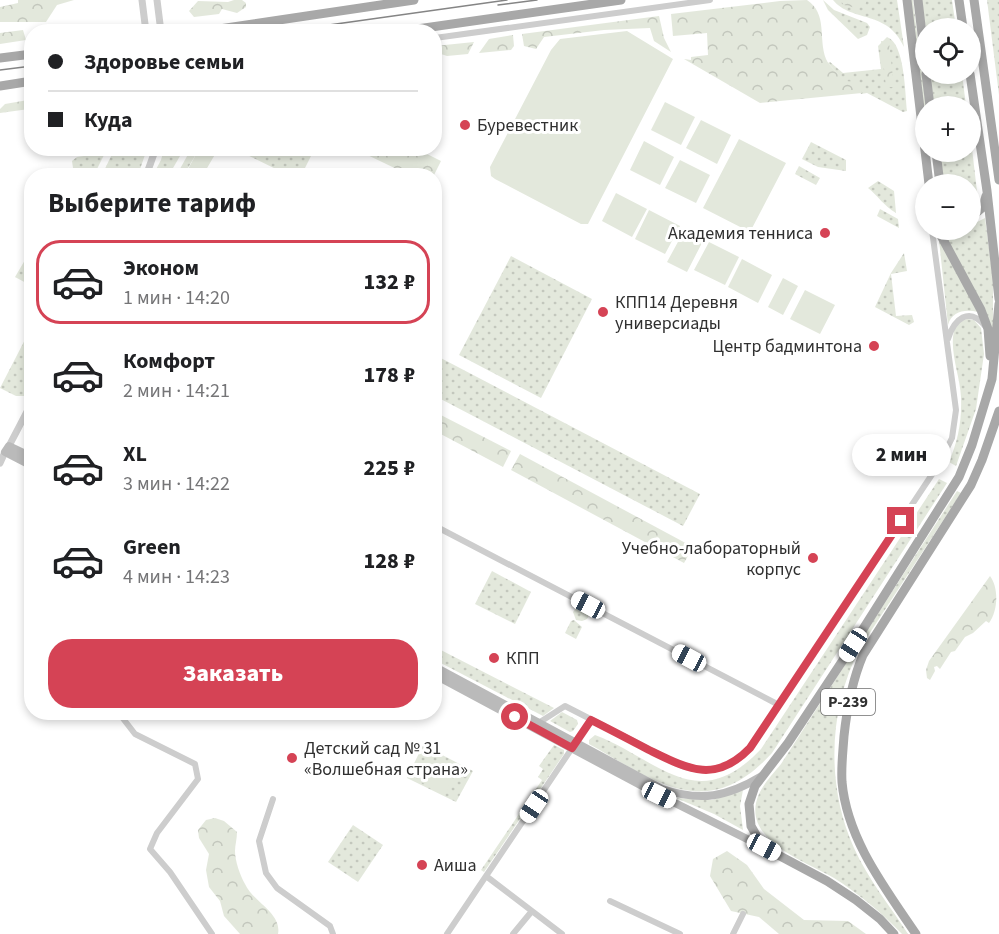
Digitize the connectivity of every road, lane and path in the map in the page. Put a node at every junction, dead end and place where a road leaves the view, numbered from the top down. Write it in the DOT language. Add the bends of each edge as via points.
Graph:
graph roads {
  1 [pos="142,0"];
  2 [pos="157,0"];
  3 [pos="414,0"];
  4 [pos="621,0"];
  5 [pos="710,0"];
  6 [pos="907,0"];
  7 [pos="918,0"];
  8 [pos="959,0"];
  9 [pos="974,0"];
  10 [pos="920,18"];
  11 [pos="962,18"];
  12 [pos="145,24"];
  13 [pos="160,24"];
  14 [pos="254,24"];
  15 [pos="442,25"];
  16 [pos="442,37"];
  17 [pos="24,55"];
  18 [pos="0,58"];
  19 [pos="24,82"];
  20 [pos="971,84"];
  21 [pos="0,86"];
  22 [pos="928,174"];
  23 [pos="999,179"];
  24 [pos="987,191"];
  25 [pos="981,208"];
  26 [pos="933,240"];
  27 [pos="944,240"];
  28 [pos="999,299"];
  29 [pos="999,304"];
  30 [pos="988,329"];
  31 [pos="947,342"];
  32 [pos="992,379"];
  33 [pos="999,411"];
  34 [pos="24,417"];
  35 [pos="7,449"];
  36 [pos="24,454"];
  37 [pos="24,461"];
  38 [pos="0,463"];
  39 [pos="959,477"];
  40 [pos="971,485"];
  41 [pos="442,529"];
  42 [pos="442,672"];
  43 [pos="442,679"];
  44 [pos="779,705"];
  45 [pos="124,720"];
  46 [pos="591,720"];
  47 [pos="540,722"];
  48 [pos="574,746"];
  49 [pos="763,775"];
  50 [pos="273,799"];
  51 [pos="764,847"];
  52 [pos="486,876"];
  53 [pos="610,901"];
  54 [pos="532,911"];
  55 [pos="743,914"];
  56 [pos="212,934"];
  57 [pos="333,934"];
  58 [pos="447,934"];
  59 [pos="513,934"];
  60 [pos="562,934"];
  61 [pos="680,934"];
  62 [pos="733,934"];
  63 [pos="894,934"];
  64 [pos="916,934"];
  1 -- 12 [label="street"];
  2 -- 13 [label="street"];
  3 -- 14 [label="main road"];
  4 -- 15 [label="main road"];
  5 -- 16 [label="street"];
  6 -- 22 [label="main road"];
  7 -- 10 [label="main road"];
  8 -- 11 [label="main road"];
  9 -- 23 [label="main road"];
  17 -- 18 [label="main road"];
  19 -- 21 [label="main road"];
  20 -- 24 [label="main road"];
  24 -- 25 [label="main road"];
  24 -- 28 [label="main road"];
  26 -- 31 [label="street"];
  27 -- 30 [label="main road"];
  29 -- 32 [label="main road, Р-239"];
  30 -- 31 [label="street" via="973,316 966,316 955,324"];
  30 -- 32 [label="main road"];
  31 -- 44 [label="street" via="956,422 944,456"];
  32 -- 39 [label="main road, Р-239"];
  33 -- 40 [label="main road, Р-239"];
  34 -- 35 [label="street"];
  35 -- 36 [label="main road"];
  35 -- 37 [label="main road"];
  35 -- 38 [label="street"];
  39 -- 40 [label="main road"];
  39 -- 49 [label="main road, Р-239" via="788,743"];
  40 -- 64 [label="main road, Р-239" via="871,640 855,672 846,716 842,782 850,820 877,876"];
  41 -- 44 [label="street"];
  42 -- 47 [label="main road"];
  43 -- 48 [label="main road"];
  44 -- 46 [label="street" via="740,759 726,767 704,770 682,766"];
  45 -- 56 [label="street" via="135,734 195,764 198,779 157,833 150,849"];
  46 -- 47 [label="street" via="565,706"];
  46 -- 48 [label="street"];
  47 -- 48 [label="main road"];
  48 -- 49 [label="main road" via="680,795 728,793"];
  48 -- 51 [label="main road" via="659,795"];
  48 -- 52 [label="street"];
  49 -- 51 [label="main road, Р-239" via="751,795 749,814 751,826"];
  50 -- 57 [label="street" via="259,841 266,873 277,888 330,926"];
  51 -- 63 [label="main road" via="856,900"];
  52 -- 54 [label="street"];
  52 -- 58 [label="street"];
  53 -- 61 [label="street"];
  54 -- 59 [label="street"];
  54 -- 60 [label="street"];
  55 -- 62 [label="street"];
}
